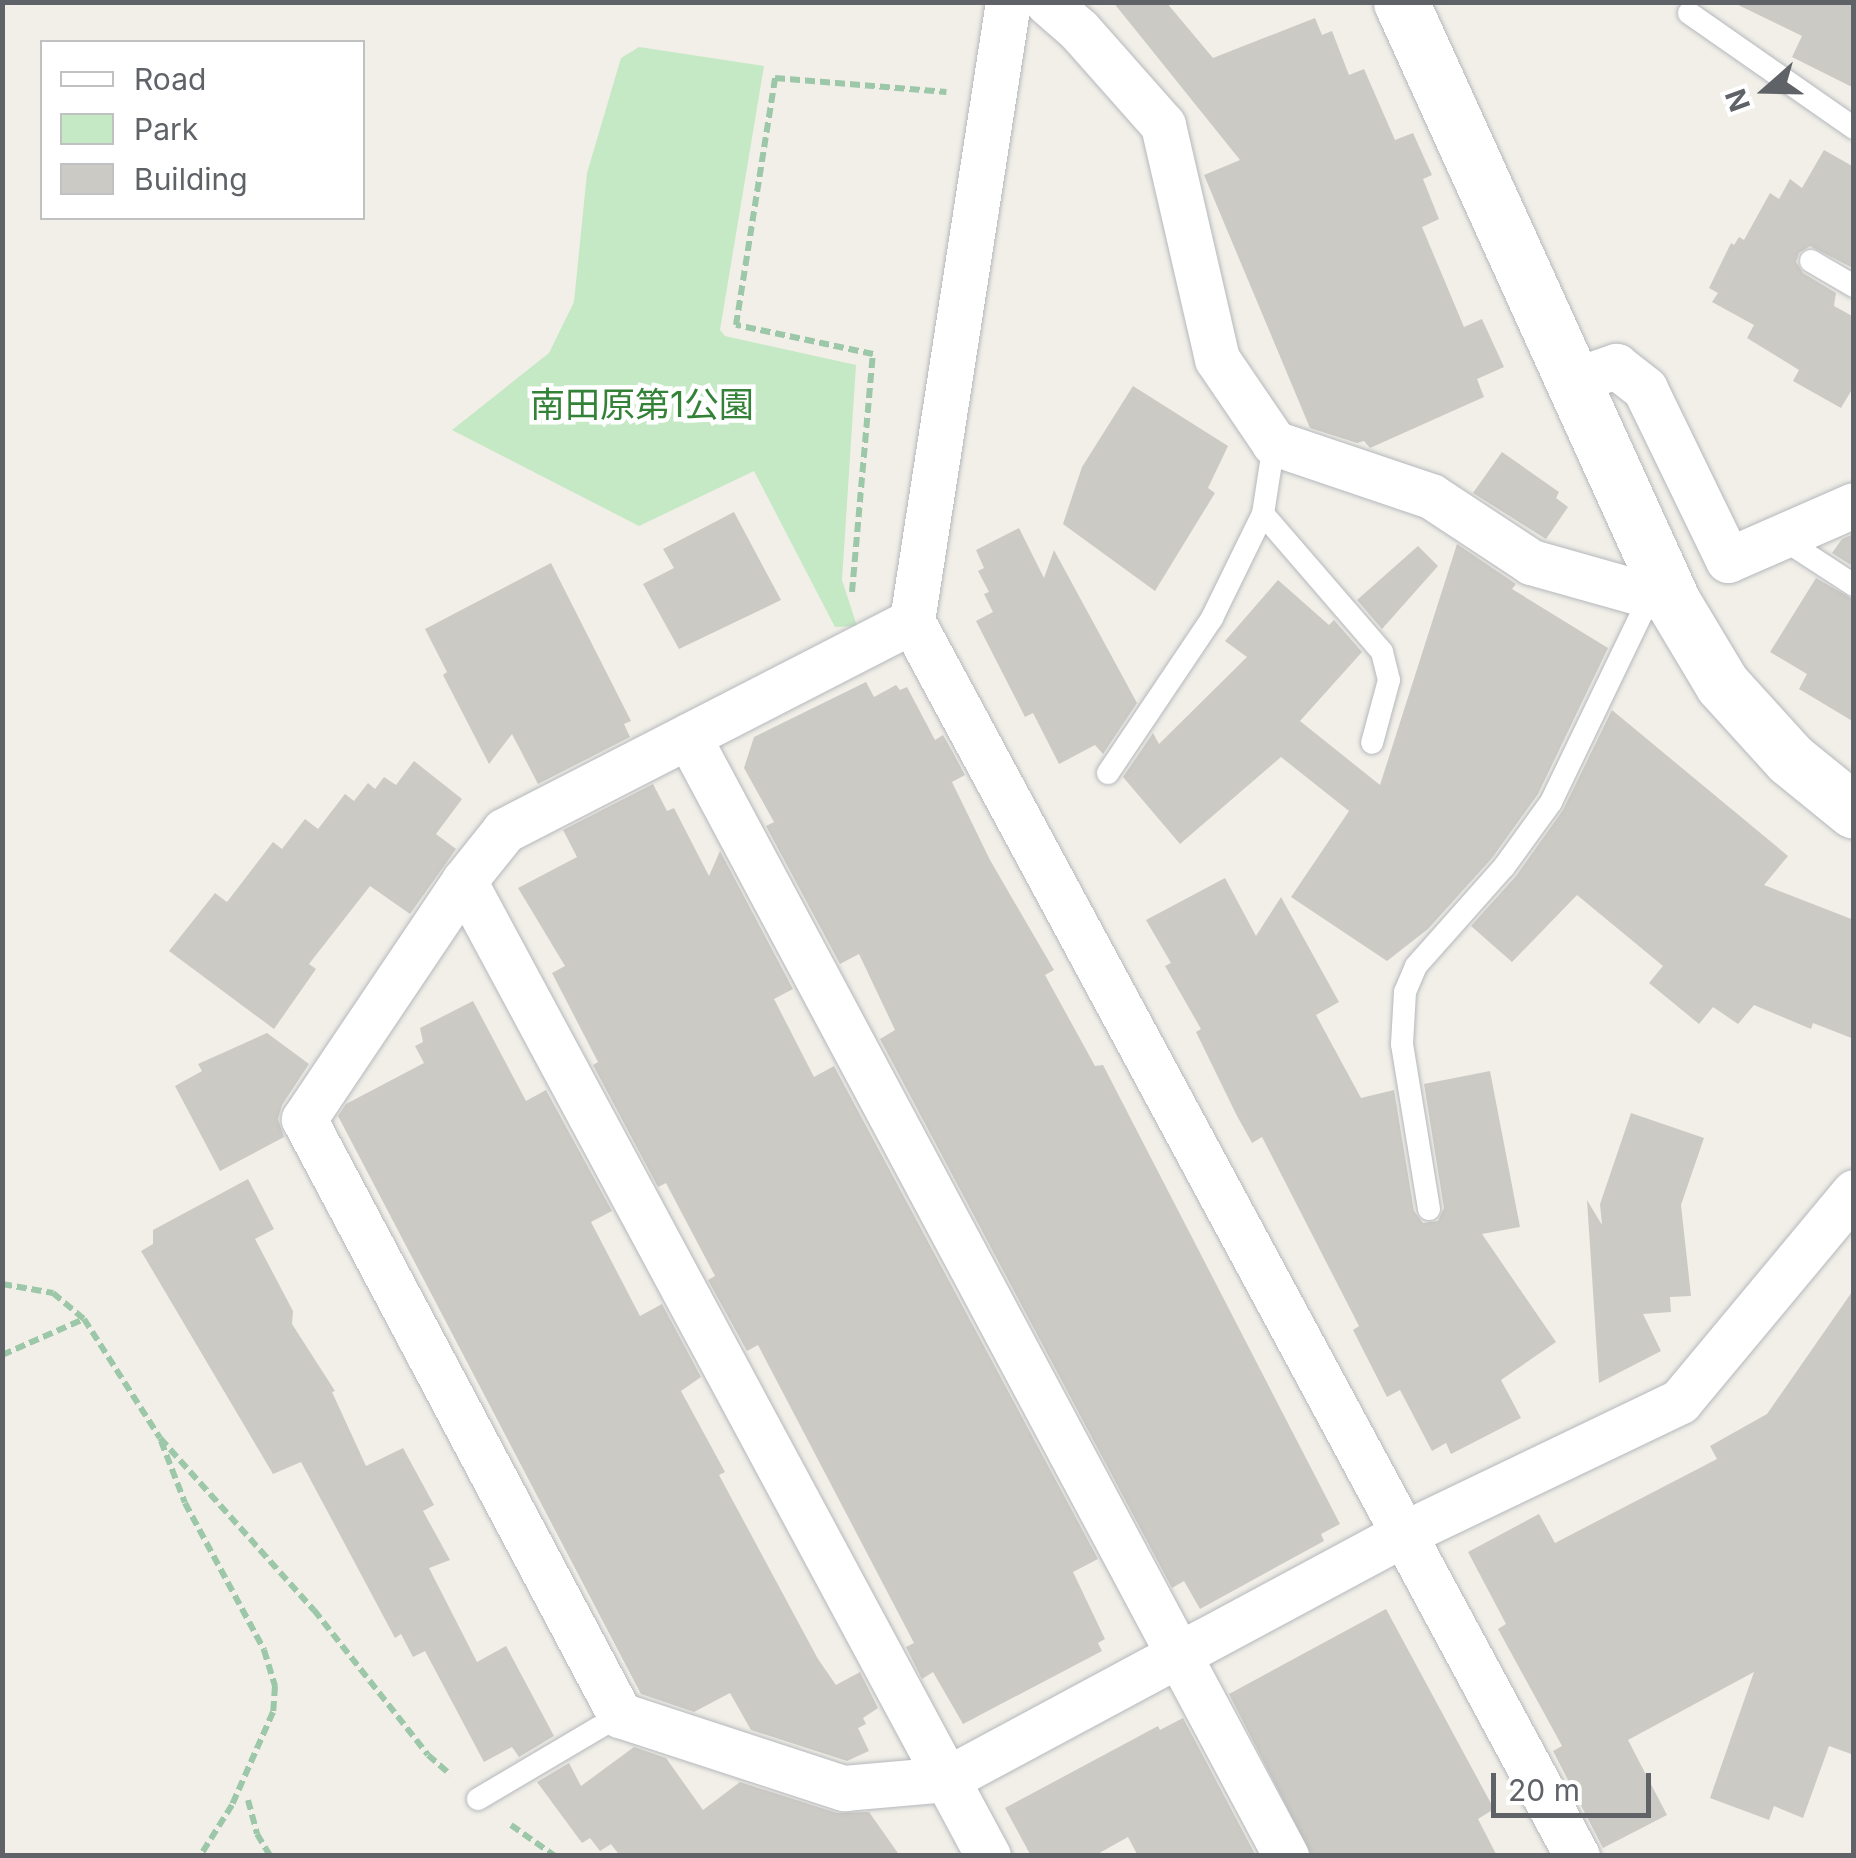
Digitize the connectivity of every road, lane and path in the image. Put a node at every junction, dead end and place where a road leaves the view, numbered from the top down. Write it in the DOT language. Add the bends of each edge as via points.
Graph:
graph roads {
  1 [pos="1008,2"];
  2 [pos="1047,2"];
  3 [pos="1400,2"];
  4 [pos="1690,13"];
  5 [pos="962,93"];
  6 [pos="1854,128"];
  7 [pos="1811,260"];
  8 [pos="1854,286"];
  9 [pos="1573,381"];
  10 [pos="1274,443"];
  11 [pos="1854,505"];
  12 [pos="1263,514"];
  13 [pos="1778,535"];
  14 [pos="1854,585"];
  15 [pos="852,592"];
  16 [pos="1662,599"];
  17 [pos="912,621"];
  18 [pos="688,736"];
  19 [pos="1372,743"];
  20 [pos="1108,773"];
  21 [pos="1854,811"];
  22 [pos="464,881"];
  23 [pos="1854,1192"];
  24 [pos="1429,1209"];
  25 [pos="2,1284"];
  26 [pos="84,1319"];
  27 [pos="2,1355"];
  28 [pos="160,1438"];
  29 [pos="1403,1534"];
  30 [pos="1178,1655"];
  31 [pos="620,1715"];
  32 [pos="946,1779"];
  33 [pos="478,1798"];
  34 [pos="248,1800"];
  35 [pos="200,1856"];
  36 [pos="270,1856"];
  37 [pos="555,1856"];
  38 [pos="988,1856"];
  39 [pos="1286,1856"];
  40 [pos="1576,1856"];
  1 -- 17 [label="street"];
  2 -- 10 [label="street" via="1163,125 1217,359"];
  3 -- 9 [label="street"];
  4 -- 6 [label="lane"];
  5 -- 15 [label="path" via="775,78 736,325 873,354"];
  7 -- 8 [label="lane"];
  9 -- 13 [label="street" via="1616,366 1645,389 1728,560"];
  9 -- 16 [label="street"];
  10 -- 12 [label="lane"];
  10 -- 16 [label="street" via="1431,496 1531,562"];
  11 -- 13 [label="street"];
  12 -- 19 [label="lane" via="1382,652 1390,680"];
  12 -- 20 [label="lane" via="1212,618"];
  13 -- 14 [label="lane"];
  16 -- 21 [label="street" via="1722,684 1790,760"];
  16 -- 24 [label="lane" via="1551,802 1504,867 1416,966 1404,992 1402,1044"];
  17 -- 18 [label="street"];
  17 -- 29 [label="street"];
  18 -- 22 [label="street" via="504,832"];
  18 -- 30 [label="street"];
  22 -- 31 [label="street" via="304,1119"];
  22 -- 32 [label="street"];
  23 -- 29 [label="street" via="1680,1401"];
  25 -- 26 [label="path" via="53,1293"];
  26 -- 27 [label="path"];
  26 -- 28 [label="path"];
  28 -- 33 [label="path" via="314,1610 428,1755"];
  28 -- 35 [label="path" via="276,1686 272,1712 232,1806"];
  29 -- 30 [label="street"];
  29 -- 40 [label="street"];
  30 -- 32 [label="street"];
  30 -- 39 [label="street"];
  31 -- 32 [label="street" via="844,1788"];
  31 -- 33 [label="lane"];
  32 -- 38 [label="street"];
  33 -- 37 [label="path"];
  34 -- 36 [label="path"];
}
